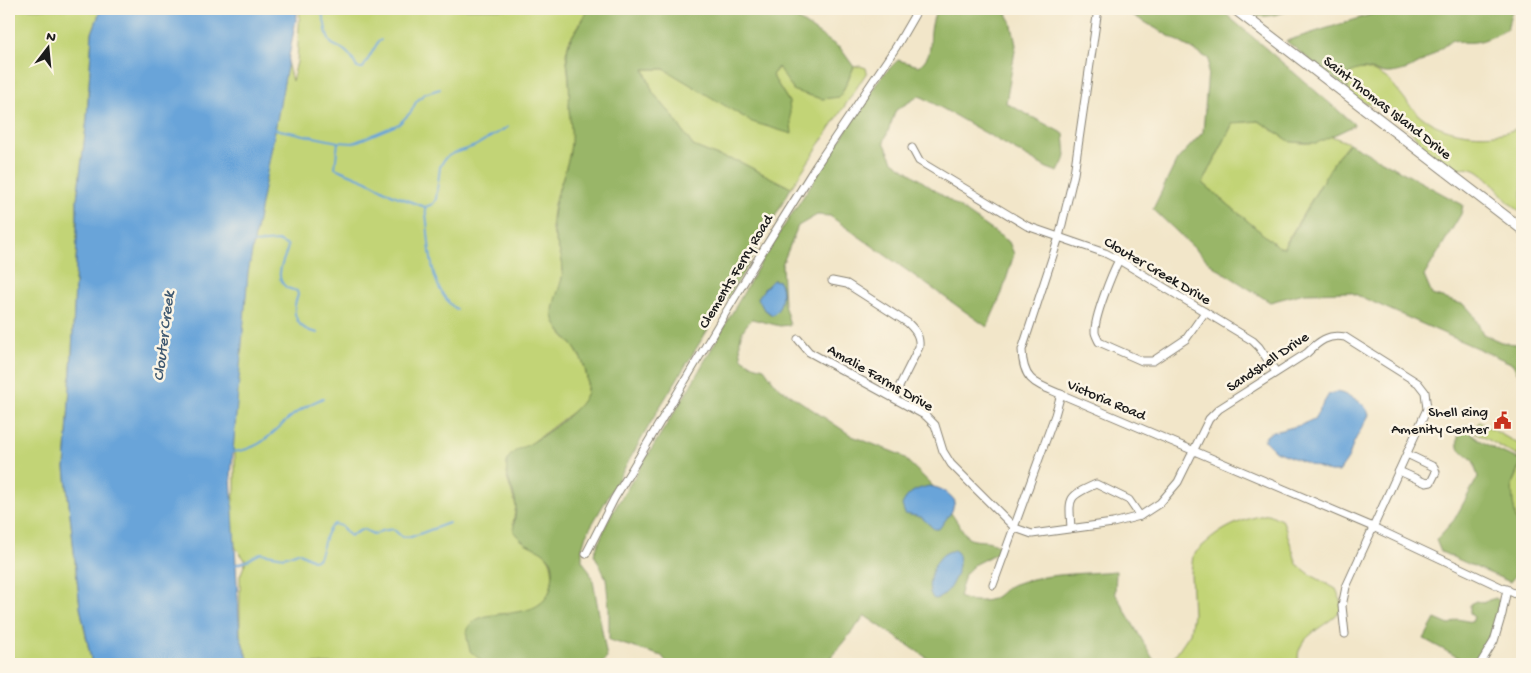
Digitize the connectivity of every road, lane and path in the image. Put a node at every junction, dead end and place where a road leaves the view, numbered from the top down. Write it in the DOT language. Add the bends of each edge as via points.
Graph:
graph roads {
  1 [pos="918,9"];
  2 [pos="1098,9"];
  3 [pos="1235,9"];
  4 [pos="912,148"];
  5 [pos="1522,229"];
  6 [pos="1059,237"];
  7 [pos="1120,260"];
  8 [pos="832,281"];
  9 [pos="1205,312"];
  10 [pos="798,339"];
  11 [pos="1276,372"];
  12 [pos="1061,394"];
  13 [pos="894,398"];
  14 [pos="1194,450"];
  15 [pos="1407,454"];
  16 [pos="1399,471"];
  17 [pos="1140,516"];
  18 [pos="1373,526"];
  19 [pos="1015,528"];
  20 [pos="1071,528"];
  21 [pos="586,554"];
  22 [pos="993,585"];
  23 [pos="1507,588"];
  24 [pos="1522,597"];
  25 [pos="1345,634"];
  26 [pos="1480,664"];
  1 -- 21 [label="street, Clements Ferry Road" via="759,257 614,499"];
  2 -- 6 [label="street, Victoria Road" via="1074,174"];
  3 -- 5 [label="main road, Saint Thomas Island Drive"];
  4 -- 6 [label="street, Clouter Creek Drive" via="919,161 1027,226"];
  6 -- 7 [label="street, Clouter Creek Drive"];
  6 -- 12 [label="street, Victoria Road" via="1022,350 1022,365 1027,377"];
  7 -- 9 [label="street, Clouter Creek Drive"];
  7 -- 9 [label="street" via="1112,273 1096,323 1095,333 1099,342 1142,361 1153,361 1186,339"];
  8 -- 13 [label="street" via="847,284 916,331 919,347"];
  9 -- 11 [label="street, Clouter Creek Drive" via="1253,341"];
  10 -- 13 [label="street, Amalie Farms Drive" via="809,352"];
  11 -- 14 [label="street, Sandshell Drive" via="1219,409 1209,419"];
  11 -- 15 [label="street, Sandshell Drive" via="1328,337 1345,338 1369,352 1418,383 1425,392 1428,409"];
  12 -- 14 [label="street, Victoria Road"];
  12 -- 19 [label="street"];
  13 -- 19 [label="street, Amalie Farms Drive" via="926,416 935,425 951,464"];
  14 -- 17 [label="street, Sandshell Drive" via="1178,482 1160,503"];
  14 -- 18 [label="street, Victoria Road"];
  15 -- 16 [label="street, Sandshell Drive"];
  15 -- 16 [label="street" via="1434,467 1436,472 1431,482 1426,483"];
  16 -- 18 [label="street, Sandshell Drive"];
  17 -- 20 [label="street"];
  17 -- 20 [label="street" via="1129,500 1096,484 1076,493 1069,503"];
  18 -- 23 [label="street, Victoria Road"];
  18 -- 25 [label="street, Sandshell Drive" via="1346,587 1342,606"];
  19 -- 20 [label="street" via="1032,534"];
  19 -- 22 [label="street"];
  23 -- 24 [label="street, Victoria Road"];
  23 -- 26 [label="street" via="1494,641"];
}
